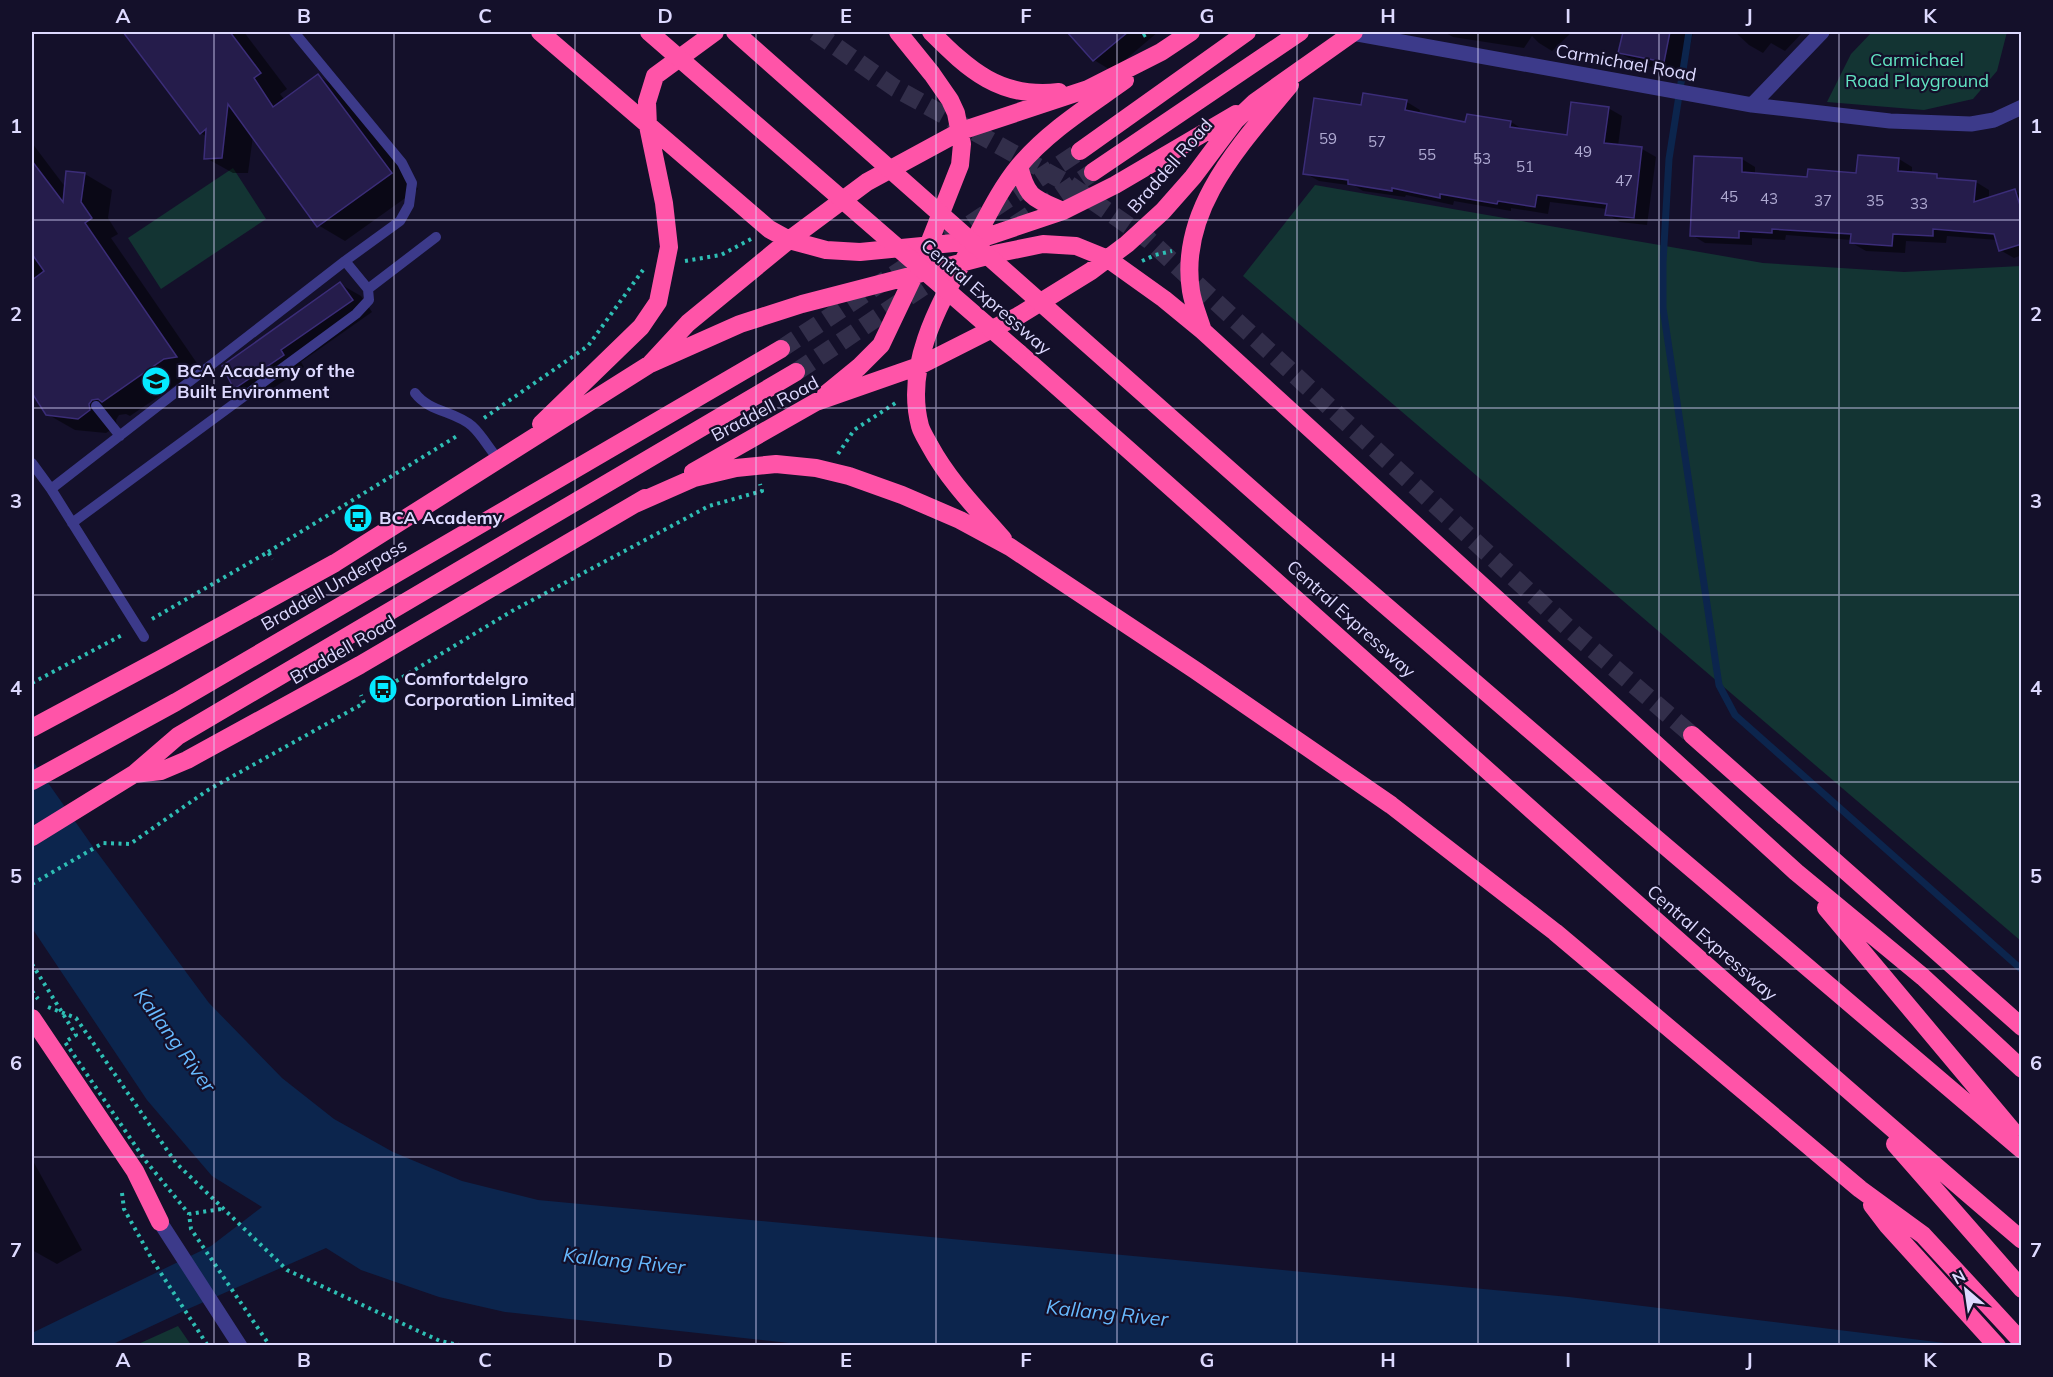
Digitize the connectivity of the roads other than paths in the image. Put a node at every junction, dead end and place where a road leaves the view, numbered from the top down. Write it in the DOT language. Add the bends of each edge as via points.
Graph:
graph roads {
  1 [pos="294,32"];
  2 [pos="540,32"];
  3 [pos="649,32"];
  4 [pos="715,32"];
  5 [pos="735,32"];
  6 [pos="898,32"];
  7 [pos="931,32"];
  8 [pos="1191,32"];
  9 [pos="1247,32"];
  10 [pos="1300,32"];
  11 [pos="1353,32"];
  12 [pos="1822,32"];
  13 [pos="1161,52"];
  14 [pos="1305,68"];
  15 [pos="1088,89"];
  16 [pos="1255,102"];
  17 [pos="1752,105"];
  18 [pos="2022,107"];
  19 [pos="648,126"];
  20 [pos="961,131"];
  21 [pos="1080,151"];
  22 [pos="1019,166"];
  23 [pos="1093,172"];
  24 [pos="1063,211"];
  25 [pos="436,237"];
  26 [pos="789,240"];
  27 [pos="974,241"];
  28 [pos="928,246"];
  29 [pos="1108,259"];
  30 [pos="345,261"];
  31 [pos="963,262"];
  32 [pos="914,276"];
  33 [pos="368,289"];
  34 [pos="1203,331"];
  35 [pos="781,349"];
  36 [pos="650,364"];
  37 [pos="918,366"];
  38 [pos="796,372"];
  39 [pos="415,393"];
  40 [pos="816,402"];
  41 [pos="96,406"];
  42 [pos="120,436"];
  43 [pos="522,444"];
  44 [pos="499,460"];
  45 [pos="32,463"];
  46 [pos="51,489"];
  47 [pos="635,504"];
  48 [pos="72,523"];
  49 [pos="1010,547"];
  50 [pos="144,637"];
  51 [pos="32,728"];
  52 [pos="1692,735"];
  53 [pos="134,774"];
  54 [pos="32,781"];
  55 [pos="32,837"];
  56 [pos="1796,872"];
  57 [pos="32,1018"];
  58 [pos="2022,1027"];
  59 [pos="32,1033"];
  60 [pos="59,1060"];
  61 [pos="2022,1069"];
  62 [pos="1846,1088"];
  63 [pos="2022,1141"];
  64 [pos="2022,1150"];
  65 [pos="1860,1189"];
  66 [pos="160,1222"];
  67 [pos="2022,1240"];
  68 [pos="2022,1289"];
  69 [pos="236,1339"];
  70 [pos="2022,1342"];
  71 [pos="1997,1346"];
  1 -- 30 [label="lane" via="402,163 412,183 409,205 400,221"];
  2 -- 19 [label="highway"];
  3 -- 62 [label="highway, Central Expressway, bridge" via="1270,574"];
  4 -- 19 [label="highway" via="655,76 647,102"];
  5 -- 64 [label="highway, Central Expressway, bridge" via="1285,519"];
  6 -- 20 [label="highway" via="950,100"];
  7 -- 15 [label="highway" via="973,71 1015,90 1050,93"];
  8 -- 13 [label="highway"];
  9 -- 21 [label="highway"];
  10 -- 23 [label="highway"];
  11 -- 14 [label="highway, Braddell Road"];
  11 -- 17 [label="street, Carmichael Road"];
  12 -- 17 [label="street"];
  13 -- 15 [label="highway"];
  13 -- 22 [label="highway" via="1048,137"];
  14 -- 16 [label="highway, Braddell Road"];
  14 -- 34 [label="highway" via="1242,143 1198,217 1190,278"];
  15 -- 20 [label="highway"];
  16 -- 24 [label="highway" via="1116,185"];
  16 -- 29 [label="highway, Braddell Road" via="1163,211"];
  17 -- 18 [label="street, Carmichael Road" via="1890,121 1971,124 1994,120"];
  19 -- 26 [label="highway" via="769,229"];
  19 -- 43 [label="highway" via="669,247 658,302 641,327"];
  20 -- 26 [label="highway" via="867,182"];
  20 -- 28 [label="highway" via="960,165"];
  22 -- 24 [label="highway" via="1024,185 1036,200"];
  22 -- 27 [label="highway"];
  24 -- 27 [label="highway"];
  25 -- 33 [label="lane"];
  26 -- 28 [label="highway" via="826,250 860,252"];
  26 -- 36 [label="highway" via="688,323"];
  27 -- 28 [label="highway"];
  27 -- 31 [label="highway"];
  28 -- 32 [label="highway"];
  29 -- 31 [label="highway" via="1076,246 1058,244 1030,246"];
  29 -- 34 [label="highway"];
  29 -- 37 [label="highway, Braddell Road" via="1018,316"];
  30 -- 33 [label="lane"];
  30 -- 42 [label="lane"];
  31 -- 32 [label="highway"];
  31 -- 37 [label="highway" via="928,331"];
  32 -- 36 [label="highway" via="740,324"];
  32 -- 40 [label="highway" via="881,345"];
  33 -- 48 [label="lane" via="369,300 356,314"];
  34 -- 56 [label="highway"];
  35 -- 54 [label="highway, Braddell Underpass" via="176,702"];
  36 -- 43 [label="highway"];
  37 -- 40 [label="highway, Braddell Road"];
  37 -- 49 [label="highway" via="915,391 921,429 948,476"];
  38 -- 53 [label="highway" via="178,736"];
  39 -- 44 [label="lane" via="422,403 472,426"];
  40 -- 47 [label="highway, Braddell Road"];
  41 -- 42 [label="lane"];
  42 -- 46 [label="lane"];
  43 -- 44 [label="highway"];
  44 -- 51 [label="highway" via="307,579"];
  45 -- 46 [label="lane"];
  46 -- 48 [label="lane"];
  47 -- 49 [label="highway" via="694,478 736,468 776,464 816,468 849,476 931,507"];
  47 -- 53 [label="highway, Braddell Road" via="360,665 187,760 160,771"];
  48 -- 50 [label="lane"];
  49 -- 65 [label="highway" via="1391,805 1555,932"];
  52 -- 58 [label="highway"];
  53 -- 55 [label="highway"];
  56 -- 61 [label="highway" via="1923,977"];
  56 -- 63 [label="highway"];
  57 -- 60 [label="highway"];
  59 -- 60 [label="highway"];
  60 -- 66 [label="highway" via="135,1171"];
  62 -- 67 [label="highway, Central Expressway"];
  62 -- 68 [label="highway"];
  65 -- 70 [label="highway" via="1923,1235"];
  65 -- 71 [label="highway" via="1888,1226"];
  66 -- 69 [label="street"];
}
